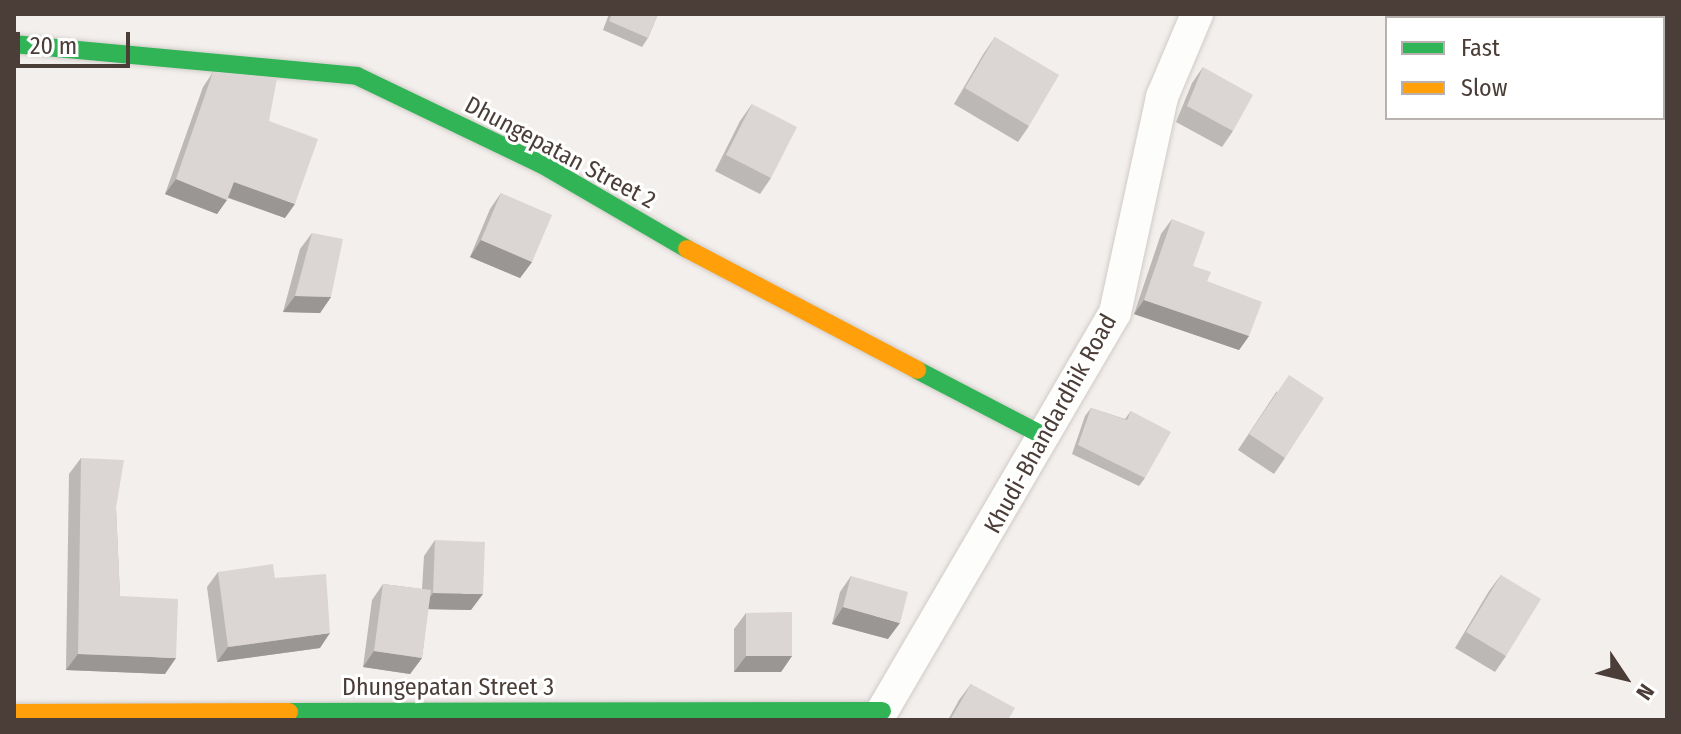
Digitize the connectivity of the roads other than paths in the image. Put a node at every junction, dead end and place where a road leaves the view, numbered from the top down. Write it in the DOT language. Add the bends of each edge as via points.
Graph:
graph roads {
  1 [pos="1197,14"];
  2 [pos="14,44"];
  3 [pos="1044,436"];
  4 [pos="14,713"];
  5 [pos="880,716"];
  1 -- 3 [label="street, Khudi-Bhandardhik Road" via="1162,97 1115,313"];
  2 -- 3 [label="street, Dhungepatan Street 2" via="357,76 541,164 717,267"];
  3 -- 5 [label="street, Khudi-Bhandardhik Road"];
  4 -- 5 [label="street, Dhungepatan Street 3"];
}
